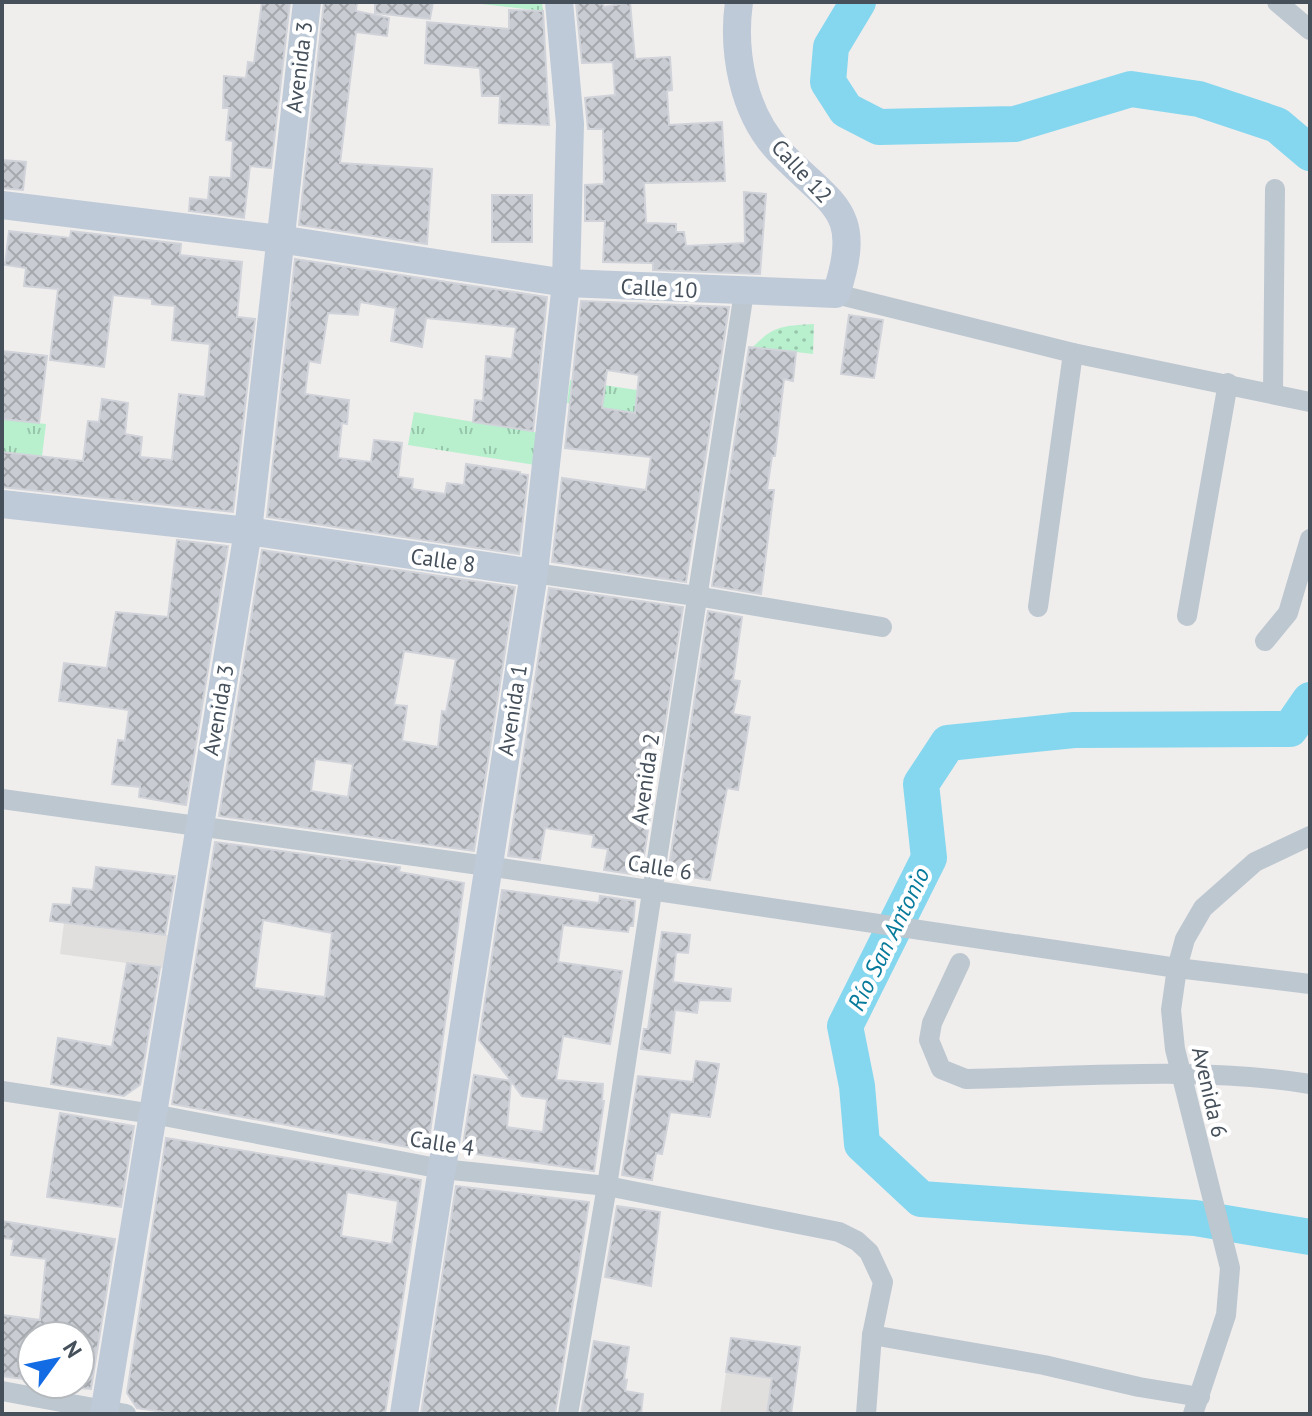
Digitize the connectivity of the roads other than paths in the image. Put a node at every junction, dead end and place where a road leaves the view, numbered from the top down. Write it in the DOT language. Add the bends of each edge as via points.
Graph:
graph roads {
  1 [pos="307,2"];
  2 [pos="559,2"];
  3 [pos="739,2"];
  4 [pos="1277,2"];
  5 [pos="1310,30"];
  6 [pos="1275,189"];
  7 [pos="2,205"];
  8 [pos="279,239"];
  9 [pos="566,283"];
  10 [pos="744,292"];
  11 [pos="836,294"];
  12 [pos="1073,353"];
  13 [pos="1228,383"];
  14 [pos="1273,393"];
  15 [pos="1310,402"];
  16 [pos="2,504"];
  17 [pos="248,531"];
  18 [pos="1310,539"];
  19 [pos="534,573"];
  20 [pos="696,596"];
  21 [pos="1038,607"];
  22 [pos="1187,616"];
  23 [pos="882,627"];
  24 [pos="1265,641"];
  25 [pos="2,799"];
  26 [pos="198,826"];
  27 [pos="1310,836"];
  28 [pos="487,866"];
  29 [pos="653,890"];
  30 [pos="960,963"];
  31 [pos="1177,968"];
  32 [pos="1310,984"];
  33 [pos="1183,1075"];
  34 [pos="1310,1084"];
  35 [pos="2,1091"];
  36 [pos="153,1114"];
  37 [pos="442,1169"];
  38 [pos="607,1186"];
  39 [pos="872,1335"];
  40 [pos="2,1391"];
  41 [pos="1197,1405"];
  42 [pos="111,1413"];
  43 [pos="404,1414"];
  44 [pos="568,1414"];
  45 [pos="866,1414"];
  1 -- 8 [label="main road, Avenida 3"];
  2 -- 9 [label="main road, Avenida 1" via="570,124"];
  3 -- 11 [label="main road, Calle 12" via="739,62 759,120 777,149 823,190 846,232 848,251"];
  4 -- 5 [label="street"];
  6 -- 14 [label="street"];
  7 -- 8 [label="main road, Calle 10"];
  8 -- 9 [label="main road, Calle 10"];
  8 -- 17 [label="main road, Avenida 3"];
  9 -- 10 [label="main road, Calle 10"];
  9 -- 19 [label="main road, Avenida 1"];
  10 -- 11 [label="main road, Calle 10"];
  10 -- 20 [label="street, Avenida 2"];
  11 -- 12 [label="street, Calle 10"];
  12 -- 13 [label="street, Calle 10"];
  12 -- 21 [label="street"];
  13 -- 14 [label="street, Calle 10"];
  13 -- 22 [label="street"];
  14 -- 15 [label="street, Calle 10"];
  16 -- 17 [label="main road, Calle 8"];
  17 -- 19 [label="main road, Calle 8"];
  17 -- 26 [label="main road, Avenida 3"];
  18 -- 24 [label="street" via="1288,613"];
  19 -- 20 [label="street, Calle 8"];
  19 -- 28 [label="main road, Avenida 1"];
  20 -- 23 [label="street, Calle 8"];
  20 -- 29 [label="street, Avenida 2"];
  25 -- 26 [label="street, Calle 6"];
  26 -- 28 [label="street, Calle 6"];
  26 -- 36 [label="main road, Avenida 3"];
  27 -- 31 [label="street, Avenida 6" via="1255,862 1203,908 1185,939"];
  28 -- 29 [label="street, Calle 6"];
  28 -- 37 [label="main road, Avenida 1"];
  29 -- 31 [label="street, Calle 6"];
  29 -- 38 [label="street, Avenida 2"];
  30 -- 33 [label="street" via="932,1023 929,1040 941,1069 966,1079"];
  31 -- 32 [label="street, Calle 6"];
  31 -- 33 [label="street, Avenida 6" via="1171,1010"];
  33 -- 34 [label="street"];
  33 -- 41 [label="street, Avenida 6" via="1230,1268 1226,1315"];
  35 -- 36 [label="street, Calle 4"];
  36 -- 37 [label="street, Calle 4"];
  36 -- 42 [label="main road, Avenida 3"];
  37 -- 38 [label="street, Calle 4"];
  37 -- 43 [label="main road, Avenida 1"];
  38 -- 39 [label="street, Calle 4" via="839,1232 857,1241 869,1252 883,1282"];
  38 -- 44 [label="street, Avenida 2"];
  39 -- 41 [label="street" via="1044,1365"];
  39 -- 45 [label="street"];
  40 -- 42 [label="street"];
}
